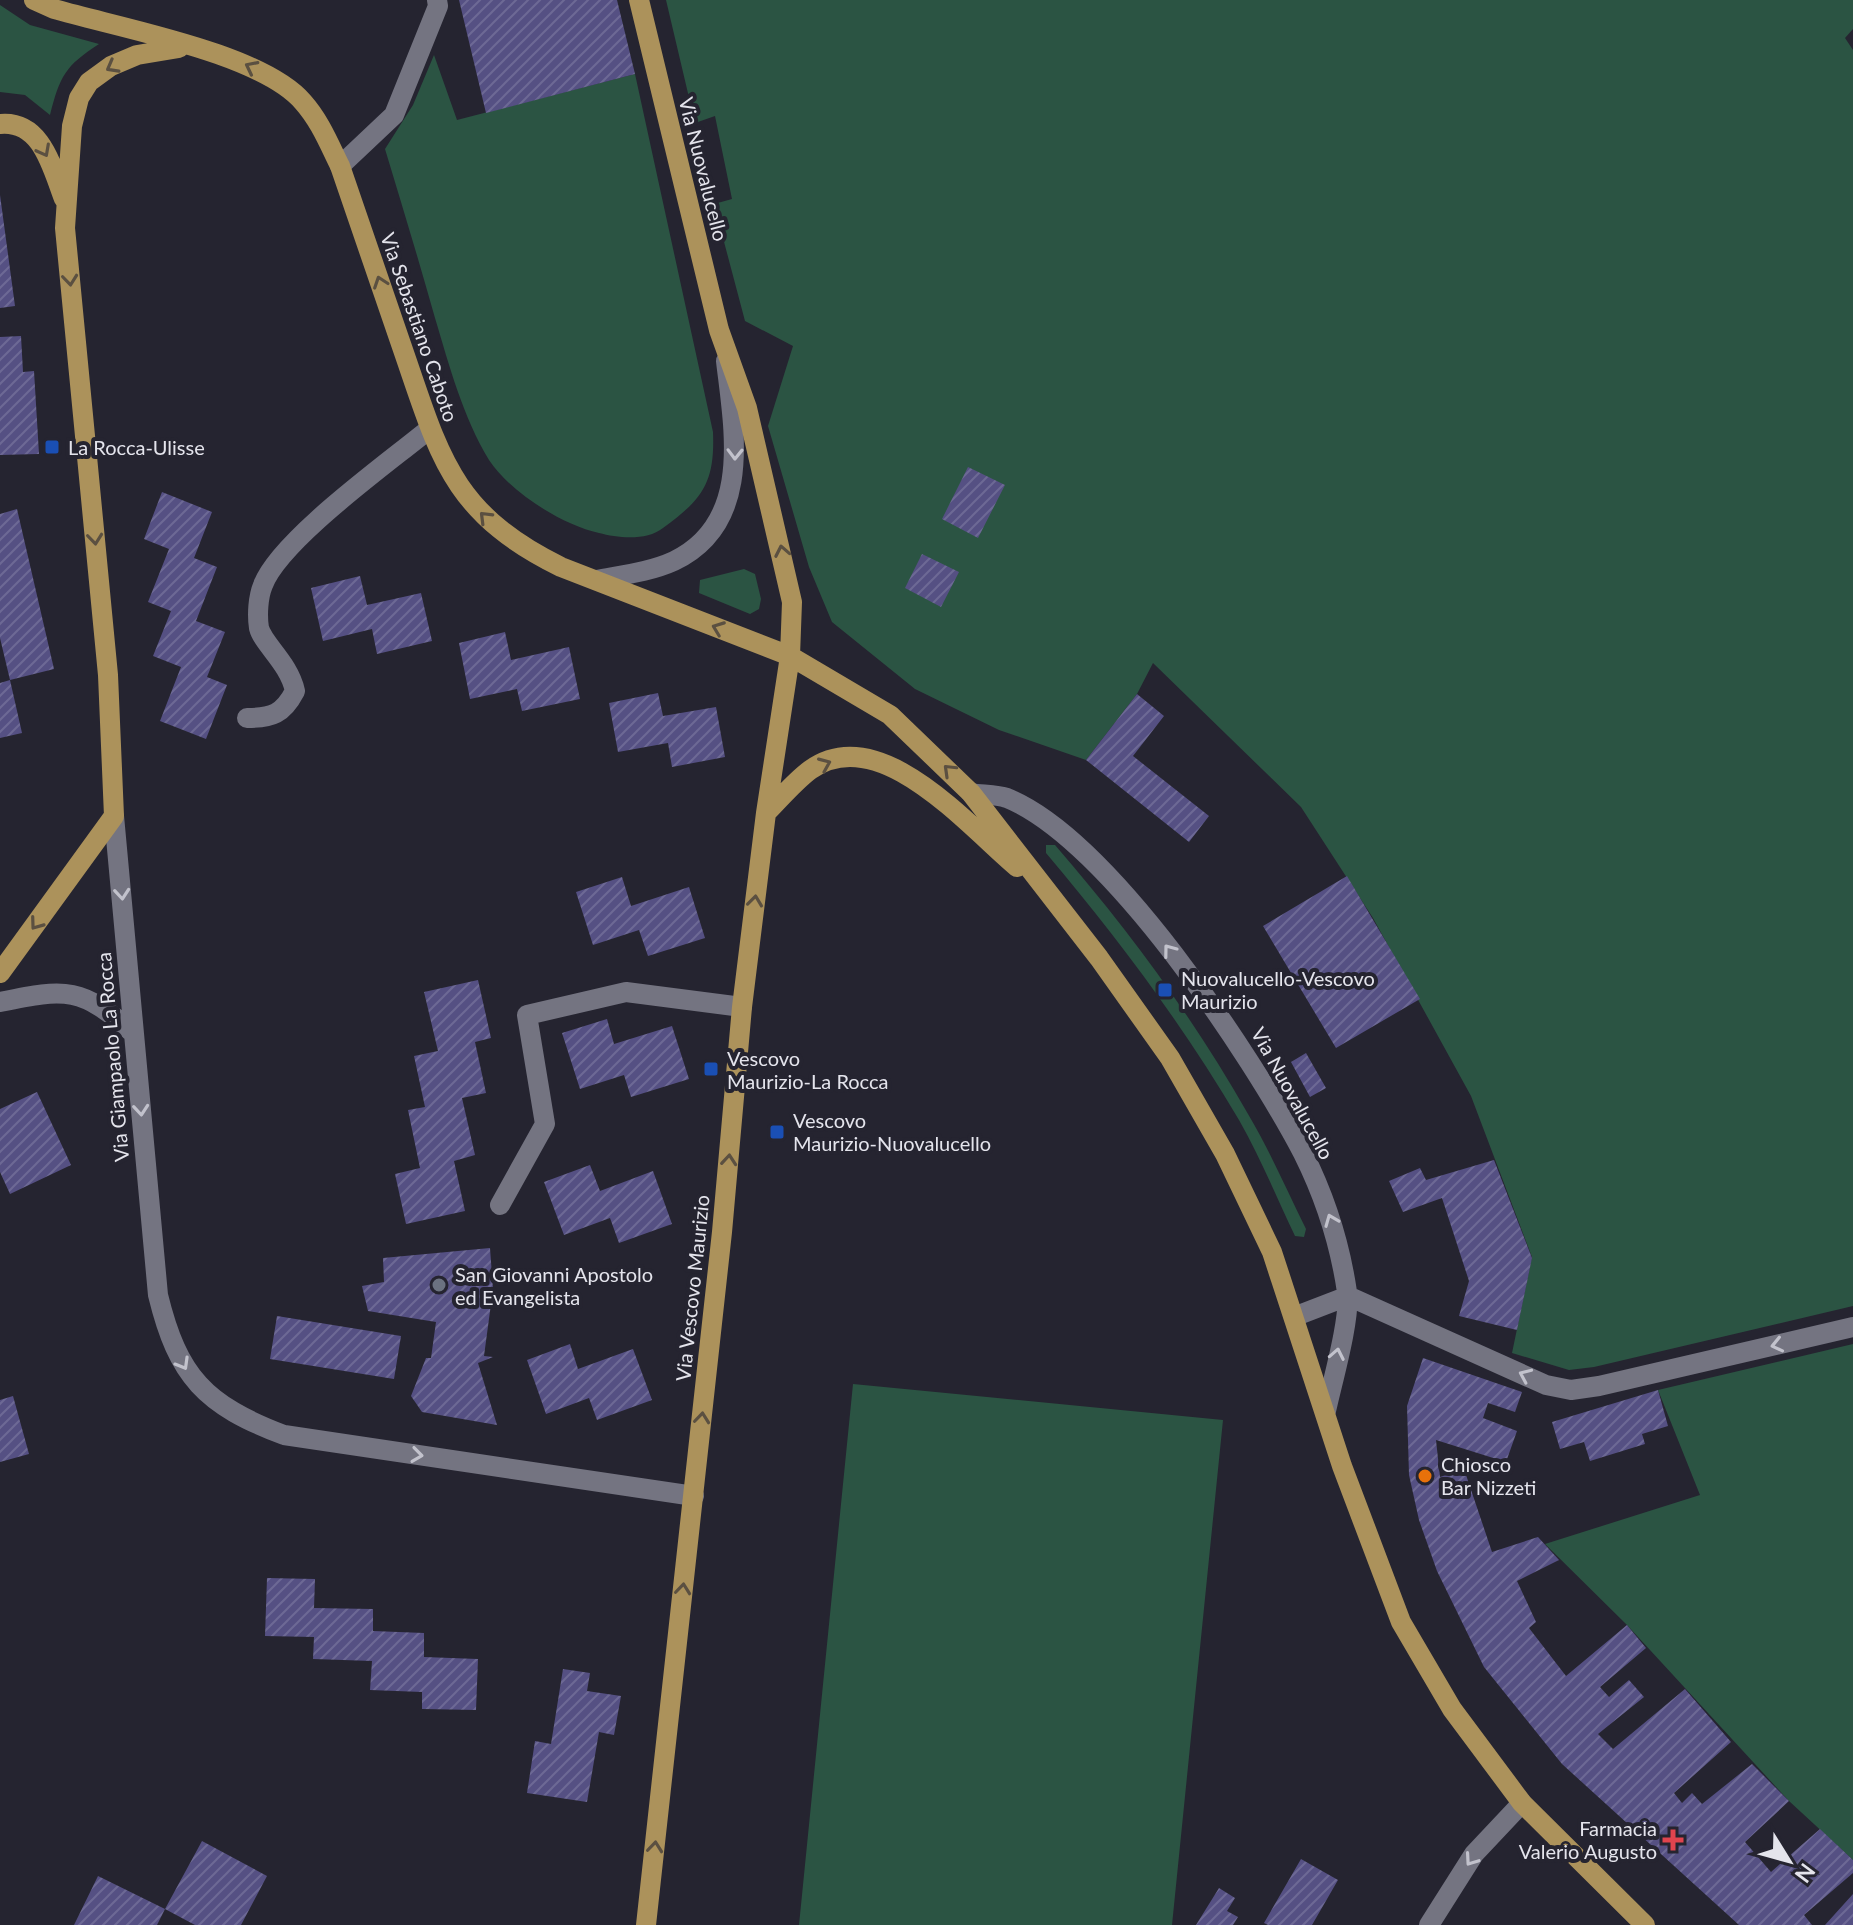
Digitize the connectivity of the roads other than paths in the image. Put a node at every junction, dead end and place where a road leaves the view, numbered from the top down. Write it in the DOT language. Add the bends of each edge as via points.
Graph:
graph roads {
  1 [pos="34,0"];
  2 [pos="437,0"];
  3 [pos="639,0"];
  4 [pos="187,46"];
  5 [pos="0,124"];
  6 [pos="340,166"];
  7 [pos="65,202"];
  8 [pos="725,349"];
  9 [pos="428,430"];
  10 [pos="596,580"];
  11 [pos="790,656"];
  12 [pos="247,718"];
  13 [pos="971,793"];
  14 [pos="766,813"];
  15 [pos="114,816"];
  16 [pos="1050,896"];
  17 [pos="0,973"];
  18 [pos="0,1002"];
  19 [pos="742,1007"];
  20 [pos="133,1033"];
  21 [pos="500,1205"];
  22 [pos="1348,1296"];
  23 [pos="1296,1316"];
  24 [pos="1853,1327"];
  25 [pos="1326,1411"];
  26 [pos="694,1496"];
  27 [pos="1522,1803"];
  28 [pos="646,1925"];
  29 [pos="1429,1925"];
  30 [pos="1645,1925"];
  1 -- 4 [label="main road, Via Sebastiano Caboto"];
  2 -- 6 [label="street" via="394,115"];
  3 -- 8 [label="main road, Via Nuovalucello"];
  6 -- 4 [label="main road, Via Sebastiano Caboto, one-way" via="302,100 229,56"];
  4 -- 7 [label="main road, one-way" via="137,55 89,82 72,126"];
  5 -- 7 [label="main road, one-way" via="25,129 42,143"];
  9 -- 6 [label="main road, Via Sebastiano Caboto, one-way"];
  7 -- 15 [label="main road, Via Giampaolo La Rocca, one-way" via="108,675"];
  8 -- 10 [label="street, one-way" via="737,456 721,515 692,549 674,561"];
  11 -- 8 [label="main road, Via Nuovalucello, one-way" via="792,602 780,541 747,408"];
  10 -- 9 [label="main road, Via Sebastiano Caboto, one-way" via="527,550 498,529 452,477"];
  9 -- 12 [label="street" via="298,538 263,583 260,631 282,658 295,691 272,718"];
  11 -- 10 [label="main road, Via Sebastiano Caboto, one-way"];
  13 -- 11 [label="main road, Via Sebastiano Caboto, one-way" via="890,715"];
  11 -- 14 [label="main road, Via Vescovo Maurizio"];
  13 -- 16 [label="main road, Via Sebastiano Caboto"];
  22 -- 13 [label="street, Via Nuovalucello, one-way" via="1336,1232 1303,1154 1229,1029 1150,925 1083,850 1006,798"];
  14 -- 16 [label="main road, one-way" via="811,769 863,755 890,763 923,787"];
  19 -- 14 [label="main road, Via Vescovo Maurizio, one-way"];
  15 -- 17 [label="main road, one-way"];
  15 -- 20 [label="street, Via Giampaolo La Rocca, one-way"];
  16 -- 23 [label="main road" via="1170,1058 1225,1154"];
  18 -- 20 [label="street" via="78,994 102,1005"];
  19 -- 21 [label="street" via="626,992 527,1015 545,1124"];
  26 -- 19 [label="main road, Via Vescovo Maurizio, one-way"];
  20 -- 26 [label="street, Via Giampaolo La Rocca, one-way" via="158,1295 168,1336 187,1372 212,1397 284,1435"];
  22 -- 23 [label="street"];
  24 -- 22 [label="street, one-way" via="1571,1390 1546,1385"];
  25 -- 22 [label="street, one-way"];
  23 -- 25 [label="main road"];
  25 -- 27 [label="main road" via="1401,1622 1452,1709"];
  28 -- 26 [label="main road, Via Vescovo Maurizio, one-way"];
  27 -- 29 [label="street, one-way" via="1474,1854"];
  27 -- 30 [label="main road"];
}
